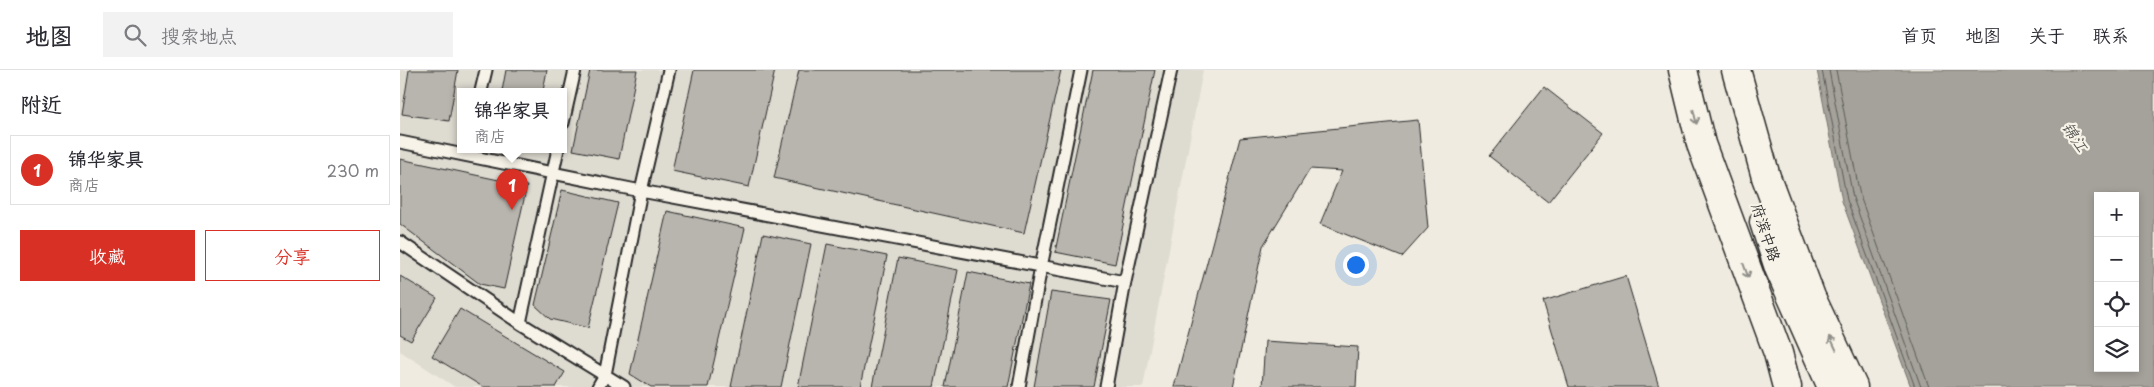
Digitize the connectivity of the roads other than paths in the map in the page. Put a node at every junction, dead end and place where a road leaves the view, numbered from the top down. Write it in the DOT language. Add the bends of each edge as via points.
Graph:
graph roads {
  1 [pos="486,70"];
  2 [pos="575,70"];
  3 [pos="669,70"];
  4 [pos="1080,70"];
  5 [pos="1171,70"];
  6 [pos="1683,70"];
  7 [pos="1721,70"];
  8 [pos="1736,70"];
  9 [pos="482,88"];
  10 [pos="567,105"];
  11 [pos="400,142"];
  12 [pos="457,150"];
  13 [pos="474,153"];
  14 [pos="557,153"];
  15 [pos="552,172"];
  16 [pos="641,191"];
  17 [pos="400,242"];
  18 [pos="1041,266"];
  19 [pos="1125,282"];
  20 [pos="520,323"];
  21 [pos="605,375"];
  22 [pos="598,387"];
  23 [pos="624,387"];
  24 [pos="1019,387"];
  25 [pos="1106,387"];
  26 [pos="1787,387"];
  27 [pos="1832,387"];
  28 [pos="1854,387"];
  1 -- 9 [label="lane"];
  2 -- 10 [label="lane"];
  3 -- 16 [label="lane"];
  4 -- 18 [label="lane"];
  5 -- 19 [label="lane"];
  6 -- 26 [label="street, one-way" via="1701,144 1778,353"];
  7 -- 27 [label="street, 府滨中路" via="1734,125 1779,268"];
  28 -- 8 [label="street, one-way" via="1810,297 1766,177"];
  11 -- 12 [label="lane"];
  13 -- 15 [label="lane"];
  14 -- 15 [label="lane"];
  15 -- 16 [label="lane"];
  15 -- 20 [label="lane"];
  16 -- 18 [label="lane"];
  16 -- 21 [label="lane"];
  17 -- 20 [label="lane"];
  18 -- 19 [label="lane"];
  18 -- 24 [label="lane"];
  19 -- 25 [label="lane"];
  20 -- 21 [label="lane"];
  21 -- 22 [label="lane"];
  21 -- 23 [label="lane"];
}
